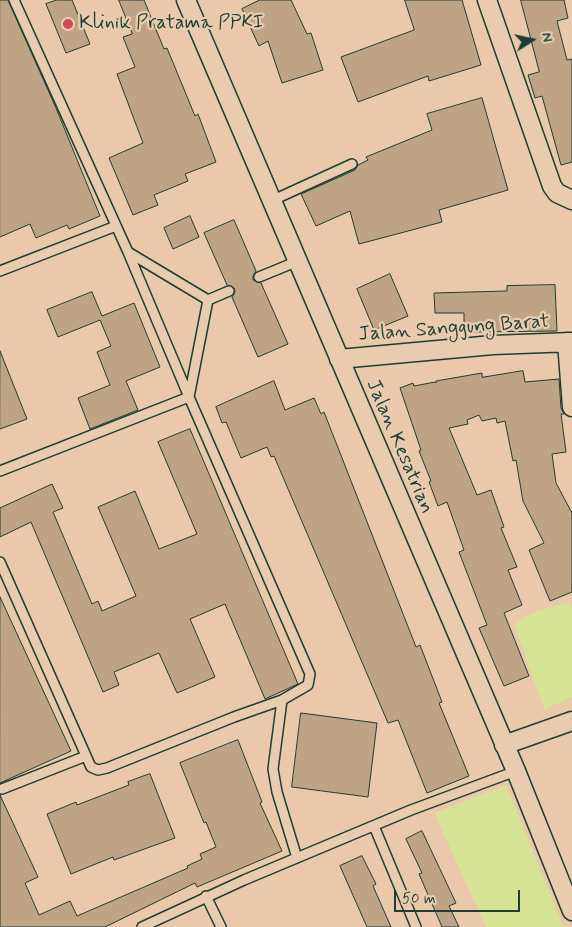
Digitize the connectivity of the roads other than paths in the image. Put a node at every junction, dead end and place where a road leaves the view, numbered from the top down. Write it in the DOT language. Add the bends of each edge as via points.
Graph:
graph roads {
  1 [pos="14,0"];
  2 [pos="186,0"];
  3 [pos="487,0"];
  4 [pos="352,164"];
  5 [pos="572,200"];
  6 [pos="271,201"];
  7 [pos="116,226"];
  8 [pos="128,252"];
  9 [pos="298,260"];
  10 [pos="0,272"];
  11 [pos="259,277"];
  12 [pos="229,291"];
  13 [pos="208,300"];
  14 [pos="569,342"];
  15 [pos="338,359"];
  16 [pos="189,397"];
  17 [pos="572,407"];
  18 [pos="0,471"];
  19 [pos="0,562"];
  20 [pos="282,700"];
  21 [pos="572,721"];
  22 [pos="504,745"];
  23 [pos="86,756"];
  24 [pos="516,771"];
  25 [pos="2,789"];
  26 [pos="374,826"];
  27 [pos="297,858"];
  28 [pos="206,896"];
  29 [pos="572,911"];
  30 [pos="142,927"];
  31 [pos="221,927"];
  32 [pos="416,927"];
  1 -- 7 [label="lane"];
  2 -- 6 [label="street, Jalan Kesatrian"];
  3 -- 5 [label="street" via="552,186 557,193"];
  4 -- 6 [label="lane"];
  6 -- 9 [label="street, Jalan Kesatrian"];
  7 -- 8 [label="lane"];
  7 -- 10 [label="lane"];
  8 -- 13 [label="lane"];
  8 -- 16 [label="lane"];
  9 -- 11 [label="lane"];
  9 -- 15 [label="street, Jalan Kesatrian"];
  12 -- 13 [label="lane"];
  13 -- 16 [label="lane"];
  14 -- 15 [label="street, Jalan Sanggung Barat" via="493,345"];
  14 -- 17 [label="street"];
  15 -- 22 [label="street, Jalan Kesatrian"];
  16 -- 18 [label="lane"];
  16 -- 20 [label="lane" via="310,674 308,685"];
  19 -- 23 [label="lane"];
  20 -- 23 [label="lane" via="108,768 98,770 91,767"];
  20 -- 27 [label="lane" via="273,769"];
  21 -- 22 [label="street"];
  22 -- 24 [label="street, Jalan Kesatrian"];
  23 -- 25 [label="lane"];
  24 -- 26 [label="lane"];
  24 -- 29 [label="street, Jalan Kesatrian"];
  26 -- 27 [label="lane"];
  26 -- 32 [label="lane"];
  27 -- 28 [label="lane"];
  28 -- 30 [label="lane"];
  28 -- 31 [label="lane"];
}
